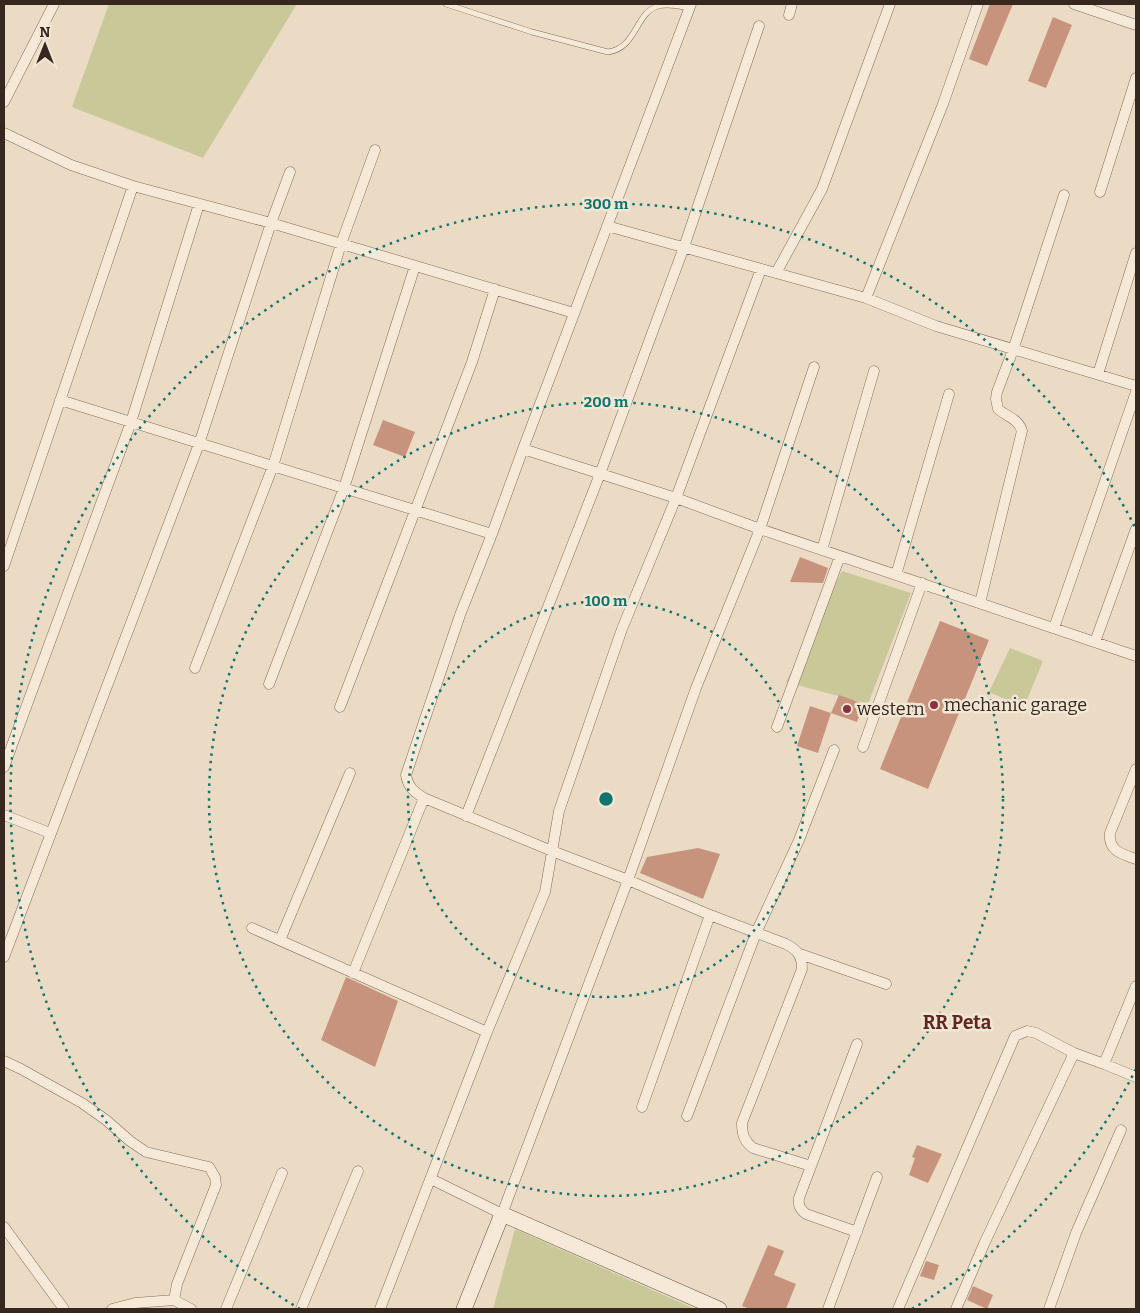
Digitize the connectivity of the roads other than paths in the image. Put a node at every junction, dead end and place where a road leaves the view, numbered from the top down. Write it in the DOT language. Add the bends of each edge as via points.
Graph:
graph roads {
  1 [pos="54,4"];
  2 [pos="446,4"];
  3 [pos="792,4"];
  4 [pos="890,4"];
  5 [pos="978,4"];
  6 [pos="1074,4"];
  7 [pos="690,6"];
  8 [pos="789,15"];
  9 [pos="1136,23"];
  10 [pos="759,26"];
  11 [pos="1136,78"];
  12 [pos="4,102"];
  13 [pos="4,133"];
  14 [pos="375,150"];
  15 [pos="290,172"];
  16 [pos="133,186"];
  17 [pos="1100,192"];
  18 [pos="1064,195"];
  19 [pos="199,204"];
  20 [pos="271,223"];
  21 [pos="607,226"];
  22 [pos="341,244"];
  23 [pos="684,247"];
  24 [pos="1136,253"];
  25 [pos="415,266"];
  26 [pos="761,269"];
  27 [pos="776,273"];
  28 [pos="495,289"];
  29 [pos="866,298"];
  30 [pos="574,313"];
  31 [pos="1013,350"];
  32 [pos="814,367"];
  33 [pos="874,371"];
  34 [pos="1098,374"];
  35 [pos="1136,386"];
  36 [pos="1136,392"];
  37 [pos="949,394"];
  38 [pos="60,400"];
  39 [pos="131,422"];
  40 [pos="200,444"];
  41 [pos="522,449"];
  42 [pos="273,466"];
  43 [pos="600,474"];
  44 [pos="344,488"];
  45 [pos="676,498"];
  46 [pos="415,510"];
  47 [pos="760,529"];
  48 [pos="1136,529"];
  49 [pos="492,534"];
  50 [pos="822,550"];
  51 [pos="840,556"];
  52 [pos="4,566"];
  53 [pos="896,575"];
  54 [pos="922,583"];
  55 [pos="980,603"];
  56 [pos="1054,628"];
  57 [pos="1095,642"];
  58 [pos="1136,656"];
  59 [pos="195,668"];
  60 [pos="269,684"];
  61 [pos="340,707"];
  62 [pos="777,727"];
  63 [pos="862,748"];
  64 [pos="834,750"];
  65 [pos="4,767"];
  66 [pos="1136,769"];
  67 [pos="350,772"];
  68 [pos="424,798"];
  69 [pos="4,815"];
  70 [pos="466,816"];
  71 [pos="50,833"];
  72 [pos="552,851"];
  73 [pos="1136,859"];
  74 [pos="628,880"];
  75 [pos="710,915"];
  76 [pos="252,928"];
  77 [pos="756,933"];
  78 [pos="280,940"];
  79 [pos="800,954"];
  80 [pos="4,956"];
  81 [pos="353,973"];
  82 [pos="886,984"];
  83 [pos="1136,986"];
  84 [pos="486,1032"];
  85 [pos="857,1044"];
  86 [pos="1074,1053"];
  87 [pos="4,1061"];
  88 [pos="1104,1064"];
  89 [pos="1136,1077"];
  90 [pos="642,1106"];
  91 [pos="687,1116"];
  92 [pos="1120,1130"];
  93 [pos="811,1166"];
  94 [pos="358,1171"];
  95 [pos="282,1173"];
  96 [pos="877,1177"];
  97 [pos="431,1179"];
  98 [pos="502,1214"];
  99 [pos="4,1227"];
  100 [pos="857,1232"];
  101 [pos="174,1300"];
  102 [pos="64,1309"];
  103 [pos="112,1309"];
  104 [pos="191,1309"];
  105 [pos="226,1309"];
  106 [pos="301,1309"];
  107 [pos="380,1309"];
  108 [pos="464,1309"];
  109 [pos="719,1309"];
  110 [pos="828,1309"];
  111 [pos="898,1309"];
  112 [pos="956,1309"];
  113 [pos="1049,1309"];
  1 -- 12 [label="street"];
  2 -- 7 [label="lane" via="608,52 622,48 652,9 664,5"];
  3 -- 8 [label="street"];
  4 -- 27 [label="street" via="822,189"];
  5 -- 29 [label="street" via="943,104"];
  6 -- 9 [label="street"];
  7 -- 21 [label="street"];
  10 -- 23 [label="street"];
  11 -- 17 [label="street"];
  13 -- 16 [label="street" via="71,165"];
  14 -- 22 [label="street"];
  15 -- 20 [label="street"];
  16 -- 19 [label="street"];
  16 -- 38 [label="street"];
  18 -- 31 [label="street"];
  19 -- 20 [label="street"];
  19 -- 39 [label="street"];
  20 -- 22 [label="street"];
  20 -- 40 [label="street"];
  21 -- 23 [label="street"];
  21 -- 30 [label="street"];
  22 -- 25 [label="street"];
  22 -- 42 [label="street"];
  23 -- 26 [label="street"];
  23 -- 43 [label="street"];
  24 -- 34 [label="street"];
  25 -- 28 [label="street"];
  25 -- 44 [label="street"];
  26 -- 27 [label="street"];
  26 -- 45 [label="street"];
  27 -- 29 [label="street"];
  28 -- 30 [label="street"];
  28 -- 46 [label="street" via="472,362"];
  29 -- 31 [label="street" via="936,326"];
  30 -- 41 [label="street"];
  31 -- 34 [label="street"];
  31 -- 55 [label="street" via="996,405 1016,420 1021,438"];
  32 -- 47 [label="street"];
  33 -- 50 [label="street"];
  34 -- 35 [label="street"];
  36 -- 56 [label="street"];
  37 -- 53 [label="street"];
  38 -- 39 [label="street"];
  38 -- 52 [label="street"];
  39 -- 40 [label="street"];
  39 -- 65 [label="street"];
  40 -- 42 [label="street"];
  40 -- 71 [label="street"];
  41 -- 43 [label="street"];
  41 -- 49 [label="street"];
  42 -- 44 [label="street"];
  42 -- 59 [label="street"];
  43 -- 45 [label="street"];
  43 -- 70 [label="street"];
  44 -- 46 [label="street"];
  44 -- 60 [label="street"];
  45 -- 47 [label="street"];
  45 -- 72 [label="street" via="622,629 559,811"];
  46 -- 49 [label="street"];
  46 -- 61 [label="street"];
  47 -- 50 [label="street"];
  47 -- 74 [label="street" via="696,688"];
  48 -- 57 [label="street"];
  49 -- 68 [label="street" via="460,615 408,767 407,782"];
  50 -- 51 [label="street"];
  51 -- 53 [label="street"];
  51 -- 62 [label="street"];
  53 -- 54 [label="street"];
  54 -- 55 [label="street"];
  54 -- 63 [label="street"];
  55 -- 56 [label="street"];
  56 -- 57 [label="street"];
  57 -- 58 [label="street"];
  64 -- 77 [label="street" via="799,840"];
  66 -- 73 [label="street" via="1110,839 1116,852"];
  67 -- 78 [label="street"];
  68 -- 70 [label="street"];
  68 -- 81 [label="street"];
  69 -- 71 [label="street"];
  70 -- 72 [label="street"];
  71 -- 80 [label="street"];
  72 -- 74 [label="street"];
  72 -- 84 [label="street" via="544,892"];
  74 -- 75 [label="street"];
  74 -- 98 [label="street"];
  75 -- 77 [label="street"];
  75 -- 90 [label="street"];
  76 -- 78 [label="street"];
  77 -- 79 [label="street" via="786,944"];
  77 -- 91 [label="street"];
  78 -- 81 [label="street"];
  79 -- 82 [label="street"];
  79 -- 93 [label="street" via="802,969 742,1130 746,1142 753,1148"];
  81 -- 84 [label="street"];
  83 -- 88 [label="street"];
  84 -- 97 [label="street"];
  85 -- 93 [label="street"];
  86 -- 88 [label="street"];
  86 -- 111 [label="street" via="1036,1033 1027,1031 1015,1036"];
  86 -- 112 [label="street"];
  87 -- 101 [label="street" via="82,1103 146,1152 199,1163 214,1172 216,1184 177,1284"];
  88 -- 89 [label="street"];
  92 -- 113 [label="street" via="1076,1233"];
  93 -- 100 [label="street" via="799,1198 800,1210"];
  94 -- 106 [label="street"];
  95 -- 105 [label="street"];
  96 -- 100 [label="street"];
  97 -- 98 [label="street"];
  97 -- 107 [label="street"];
  98 -- 108 [label="street"];
  98 -- 109 [label="street"];
  99 -- 102 [label="street"];
  100 -- 110 [label="street"];
  101 -- 103 [label="street" via="135,1303"];
  101 -- 104 [label="street"];
}
